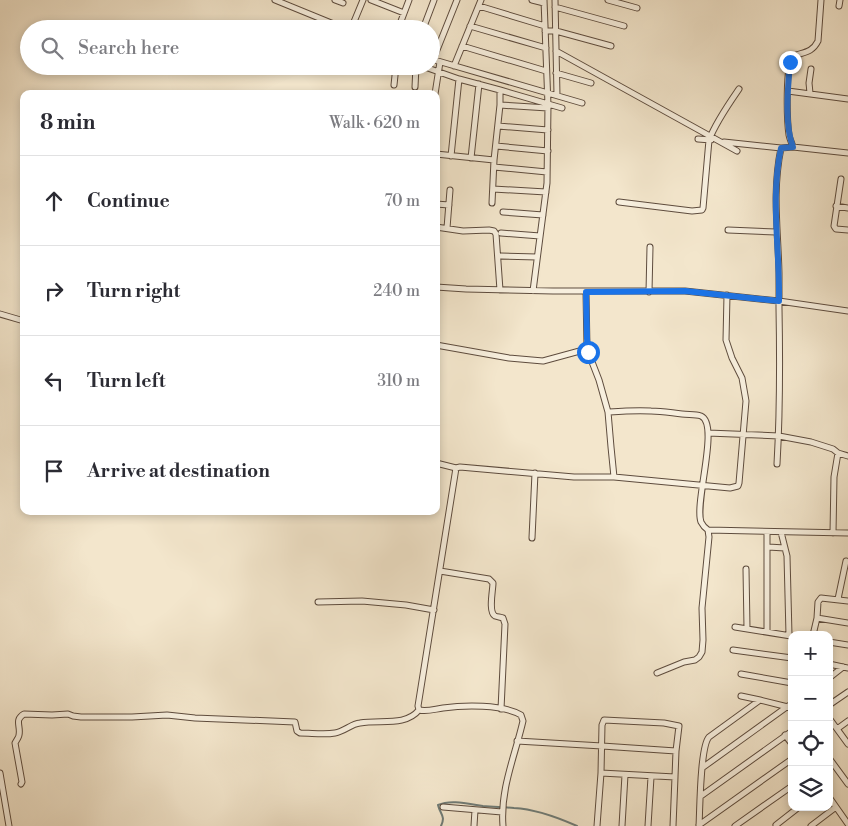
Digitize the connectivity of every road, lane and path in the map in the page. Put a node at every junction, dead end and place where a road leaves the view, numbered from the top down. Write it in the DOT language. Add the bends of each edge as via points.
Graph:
graph roads {
  1 [pos="275,0"];
  2 [pos="362,0"];
  3 [pos="371,0"];
  4 [pos="409,0"];
  5 [pos="434,0"];
  6 [pos="457,0"];
  7 [pos="481,0"];
  8 [pos="532,0"];
  9 [pos="555,0"];
  10 [pos="608,0"];
  11 [pos="821,0"];
  12 [pos="544,2"];
  13 [pos="290,3"];
  14 [pos="386,3"];
  15 [pos="478,6"];
  16 [pos="555,7"];
  17 [pos="637,8"];
  18 [pos="404,13"];
  19 [pos="327,20"];
  20 [pos="354,20"];
  21 [pos="401,20"];
  22 [pos="426,20"];
  23 [pos="470,26"];
  24 [pos="624,26"];
  25 [pos="545,28"];
  26 [pos="556,31"];
  27 [pos="440,40"];
  28 [pos="462,46"];
  29 [pos="611,46"];
  30 [pos="546,48"];
  31 [pos="556,51"];
  32 [pos="440,62"];
  33 [pos="454,66"];
  34 [pos="810,69"];
  35 [pos="546,71"];
  36 [pos="440,73"];
  37 [pos="556,73"];
  38 [pos="395,75"];
  39 [pos="416,75"];
  40 [pos="438,75"];
  41 [pos="459,79"];
  42 [pos="591,83"];
  43 [pos="479,84"];
  44 [pos="394,85"];
  45 [pos="415,87"];
  46 [pos="739,89"];
  47 [pos="436,90"];
  48 [pos="500,90"];
  49 [pos="788,91"];
  50 [pos="547,92"];
  51 [pos="810,93"];
  52 [pos="557,95"];
  53 [pos="848,99"];
  54 [pos="582,103"];
  55 [pos="500,105"];
  56 [pos="548,106"];
  57 [pos="562,108"];
  58 [pos="498,126"];
  59 [pos="548,130"];
  60 [pos="698,138"];
  61 [pos="709,140"];
  62 [pos="496,146"];
  63 [pos="793,147"];
  64 [pos="781,148"];
  65 [pos="548,151"];
  66 [pos="737,151"];
  67 [pos="848,153"];
  68 [pos="440,155"];
  69 [pos="450,156"];
  70 [pos="471,158"];
  71 [pos="494,160"];
  72 [pos="494,167"];
  73 [pos="548,172"];
  74 [pos="841,179"];
  75 [pos="493,189"];
  76 [pos="450,190"];
  77 [pos="546,192"];
  78 [pos="619,202"];
  79 [pos="492,203"];
  80 [pos="440,204"];
  81 [pos="449,204"];
  82 [pos="836,206"];
  83 [pos="848,208"];
  84 [pos="504,212"];
  85 [pos="543,215"];
  86 [pos="440,227"];
  87 [pos="447,228"];
  88 [pos="728,230"];
  89 [pos="848,230"];
  90 [pos="776,232"];
  91 [pos="500,233"];
  92 [pos="540,236"];
  93 [pos="650,247"];
  94 [pos="500,256"];
  95 [pos="537,257"];
  96 [pos="440,287"];
  97 [pos="500,290"];
  98 [pos="533,291"];
  99 [pos="586,292"];
  100 [pos="649,292"];
  101 [pos="727,295"];
  102 [pos="779,301"];
  103 [pos="848,311"];
  104 [pos="0,314"];
  105 [pos="20,320"];
  106 [pos="440,346"];
  107 [pos="587,349"];
  108 [pos="608,412"];
  109 [pos="708,433"];
  110 [pos="743,435"];
  111 [pos="779,436"];
  112 [pos="838,453"];
  113 [pos="848,456"];
  114 [pos="440,464"];
  115 [pos="777,464"];
  116 [pos="456,468"];
  117 [pos="535,473"];
  118 [pos="614,477"];
  119 [pos="702,485"];
  120 [pos="708,530"];
  121 [pos="767,532"];
  122 [pos="781,532"];
  123 [pos="848,533"];
  124 [pos="833,534"];
  125 [pos="532,538"];
  126 [pos="768,547"];
  127 [pos="785,548"];
  128 [pos="846,561"];
  129 [pos="746,569"];
  130 [pos="440,571"];
  131 [pos="838,599"];
  132 [pos="848,601"];
  133 [pos="318,602"];
  134 [pos="434,610"];
  135 [pos="817,618"];
  136 [pos="848,623"];
  137 [pos="735,627"];
  138 [pos="747,628"];
  139 [pos="767,631"];
  140 [pos="790,631"];
  141 [pos="814,631"];
  142 [pos="788,635"];
  143 [pos="833,643"];
  144 [pos="848,645"];
  145 [pos="733,650"];
  146 [pos="788,657"];
  147 [pos="833,665"];
  148 [pos="846,667"];
  149 [pos="657,673"];
  150 [pos="741,674"];
  151 [pos="832,676"];
  152 [pos="788,682"];
  153 [pos="848,692"];
  154 [pos="741,696"];
  155 [pos="760,700"];
  156 [pos="833,702"];
  157 [pos="788,707"];
  158 [pos="788,708"];
  159 [pos="501,709"];
  160 [pos="419,710"];
  161 [pos="831,721"];
  162 [pos="848,721"];
  163 [pos="837,729"];
  164 [pos="788,733"];
  165 [pos="785,735"];
  166 [pos="788,739"];
  167 [pos="517,741"];
  168 [pos="848,744"];
  169 [pos="602,746"];
  170 [pos="676,751"];
  171 [pos="788,763"];
  172 [pos="833,763"];
  173 [pos="702,768"];
  174 [pos="601,773"];
  175 [pos="0,774"];
  176 [pos="625,775"];
  177 [pos="650,776"];
  178 [pos="675,777"];
  179 [pos="21,784"];
  180 [pos="848,784"];
  181 [pos="788,789"];
  182 [pos="701,796"];
  183 [pos="833,803"];
  184 [pos="443,807"];
  185 [pos="836,807"];
  186 [pos="503,809"];
  187 [pos="475,810"];
  188 [pos="794,811"];
  189 [pos="699,825"];
  190 [pos="776,825"];
  191 [pos="848,825"];
  192 [pos="9,826"];
  193 [pos="474,826"];
  194 [pos="502,826"];
  195 [pos="597,826"];
  196 [pos="622,826"];
  197 [pos="648,826"];
  198 [pos="673,826"];
  199 [pos="735,826"];
  200 [pos="811,826"];
  1 -- 13 [label="street"];
  2 -- 20 [label="street"];
  3 -- 14 [label="street"];
  4 -- 18 [label="street"];
  5 -- 22 [label="street"];
  6 -- 27 [label="street"];
  7 -- 15 [label="street"];
  8 -- 12 [label="street"];
  9 -- 16 [label="street"];
  10 -- 17 [label="street"];
  11 -- 49 [label="street" via="818,40 814,48 791,58"];
  12 -- 25 [label="street"];
  13 -- 19 [label="street"];
  14 -- 18 [label="street"];
  15 -- 23 [label="street"];
  15 -- 25 [label="street"];
  16 -- 24 [label="street"];
  16 -- 26 [label="street"];
  18 -- 21 [label="street"];
  23 -- 28 [label="street"];
  23 -- 30 [label="street"];
  25 -- 26 [label="street"];
  25 -- 30 [label="street"];
  26 -- 29 [label="street"];
  26 -- 31 [label="street"];
  28 -- 33 [label="street"];
  28 -- 35 [label="street"];
  30 -- 35 [label="street"];
  31 -- 37 [label="street"];
  31 -- 66 [label="street"];
  32 -- 33 [label="street"];
  33 -- 50 [label="street"];
  34 -- 51 [label="street"];
  35 -- 50 [label="street"];
  36 -- 41 [label="street"];
  37 -- 42 [label="street"];
  37 -- 52 [label="street"];
  38 -- 44 [label="street"];
  39 -- 45 [label="street"];
  40 -- 47 [label="street"];
  41 -- 43 [label="street"];
  41 -- 69 [label="street"];
  43 -- 48 [label="street"];
  43 -- 70 [label="street"];
  46 -- 61 [label="street"];
  48 -- 55 [label="street"];
  48 -- 56 [label="street"];
  49 -- 51 [label="street"];
  49 -- 63 [label="street"];
  50 -- 52 [label="street"];
  50 -- 56 [label="street"];
  51 -- 53 [label="street"];
  52 -- 54 [label="street"];
  55 -- 56 [label="street"];
  55 -- 58 [label="street"];
  56 -- 57 [label="street"];
  56 -- 59 [label="street"];
  58 -- 59 [label="street"];
  58 -- 62 [label="street"];
  59 -- 65 [label="street"];
  60 -- 61 [label="street"];
  61 -- 64 [label="street"];
  61 -- 78 [label="street" via="702,210"];
  62 -- 65 [label="street"];
  62 -- 71 [label="street"];
  63 -- 64 [label="street"];
  63 -- 67 [label="street"];
  64 -- 90 [label="street" via="776,179"];
  65 -- 73 [label="street"];
  68 -- 69 [label="street"];
  69 -- 70 [label="street"];
  70 -- 71 [label="street"];
  71 -- 72 [label="street"];
  72 -- 73 [label="street"];
  72 -- 75 [label="street"];
  73 -- 77 [label="street"];
  74 -- 82 [label="street"];
  75 -- 77 [label="street"];
  75 -- 79 [label="street"];
  76 -- 81 [label="street"];
  77 -- 85 [label="street"];
  80 -- 81 [label="street"];
  81 -- 87 [label="street"];
  82 -- 83 [label="street"];
  82 -- 89 [label="street" via="834,226"];
  84 -- 85 [label="street"];
  85 -- 92 [label="street"];
  86 -- 87 [label="street"];
  87 -- 97 [label="street" via="494,231"];
  88 -- 90 [label="street"];
  90 -- 102 [label="street"];
  91 -- 92 [label="street"];
  92 -- 95 [label="street"];
  93 -- 100 [label="street"];
  94 -- 95 [label="street"];
  95 -- 98 [label="street"];
  96 -- 97 [label="street"];
  97 -- 98 [label="street"];
  98 -- 99 [label="street"];
  99 -- 100 [label="street"];
  99 -- 107 [label="street"];
  100 -- 101 [label="street"];
  101 -- 102 [label="street"];
  101 -- 110 [label="street" via="726,340 742,378 746,401"];
  102 -- 103 [label="street"];
  102 -- 111 [label="street"];
  104 -- 105 [label="street"];
  106 -- 107 [label="street" via="543,361"];
  107 -- 108 [label="street"];
  108 -- 109 [label="street" via="649,410 701,416 705,418"];
  108 -- 118 [label="street"];
  109 -- 110 [label="street"];
  109 -- 119 [label="street"];
  110 -- 111 [label="street"];
  110 -- 119 [label="street" via="738,486"];
  111 -- 112 [label="street" via="811,442"];
  111 -- 115 [label="street"];
  112 -- 113 [label="street"];
  112 -- 124 [label="street" via="834,477"];
  114 -- 116 [label="street"];
  116 -- 117 [label="street"];
  116 -- 130 [label="street"];
  117 -- 118 [label="street"];
  117 -- 125 [label="street"];
  118 -- 119 [label="street"];
  119 -- 120 [label="street" via="700,515"];
  120 -- 121 [label="street"];
  120 -- 149 [label="street" via="702,652 695,660"];
  121 -- 122 [label="street"];
  121 -- 126 [label="street"];
  122 -- 124 [label="street"];
  122 -- 127 [label="street"];
  123 -- 124 [label="street"];
  126 -- 127 [label="street"];
  126 -- 139 [label="street"];
  127 -- 140 [label="street"];
  128 -- 131 [label="street"];
  129 -- 138 [label="street"];
  130 -- 134 [label="street"];
  130 -- 159 [label="street" via="489,579 493,583 492,613 503,618 505,624"];
  131 -- 132 [label="street"];
  131 -- 135 [label="street" via="821,598"];
  133 -- 134 [label="street" via="362,601"];
  134 -- 160 [label="street"];
  135 -- 136 [label="street"];
  135 -- 141 [label="street"];
  137 -- 138 [label="street"];
  138 -- 139 [label="street"];
  139 -- 142 [label="street"];
  143 -- 144 [label="street"];
  145 -- 146 [label="street"];
  147 -- 148 [label="street"];
  148 -- 151 [label="street"];
  150 -- 152 [label="street"];
  153 -- 156 [label="street"];
  154 -- 155 [label="street"];
  155 -- 157 [label="street"];
  155 -- 173 [label="street" via="705,741"];
  158 -- 173 [label="street"];
  159 -- 160 [label="street" via="461,706"];
  159 -- 167 [label="street" via="521,715"];
  160 -- 179 [label="street" via="409,718 362,722 335,733 300,733 295,722 167,715 81,717 24,714 18,719 19,736 15,743"];
  161 -- 163 [label="street"];
  162 -- 163 [label="street"];
  163 -- 168 [label="street"];
  164 -- 165 [label="street"];
  165 -- 166 [label="street"];
  165 -- 182 [label="street"];
  167 -- 169 [label="street"];
  167 -- 186 [label="street"];
  169 -- 170 [label="street"];
  169 -- 170 [label="street" via="604,720 664,723 679,726"];
  169 -- 174 [label="street"];
  170 -- 178 [label="street"];
  171 -- 189 [label="street"];
  172 -- 180 [label="street"];
  173 -- 182 [label="street"];
  174 -- 176 [label="street"];
  174 -- 195 [label="street"];
  175 -- 192 [label="street"];
  176 -- 177 [label="street"];
  176 -- 196 [label="street"];
  177 -- 178 [label="street"];
  177 -- 197 [label="street"];
  178 -- 198 [label="street"];
  181 -- 199 [label="street"];
  182 -- 189 [label="street"];
  183 -- 185 [label="street"];
  184 -- 187 [label="street"];
  185 -- 191 [label="street"];
  185 -- 200 [label="street"];
  186 -- 187 [label="street"];
  186 -- 194 [label="street"];
  187 -- 193 [label="street"];
  188 -- 190 [label="street"];
}
